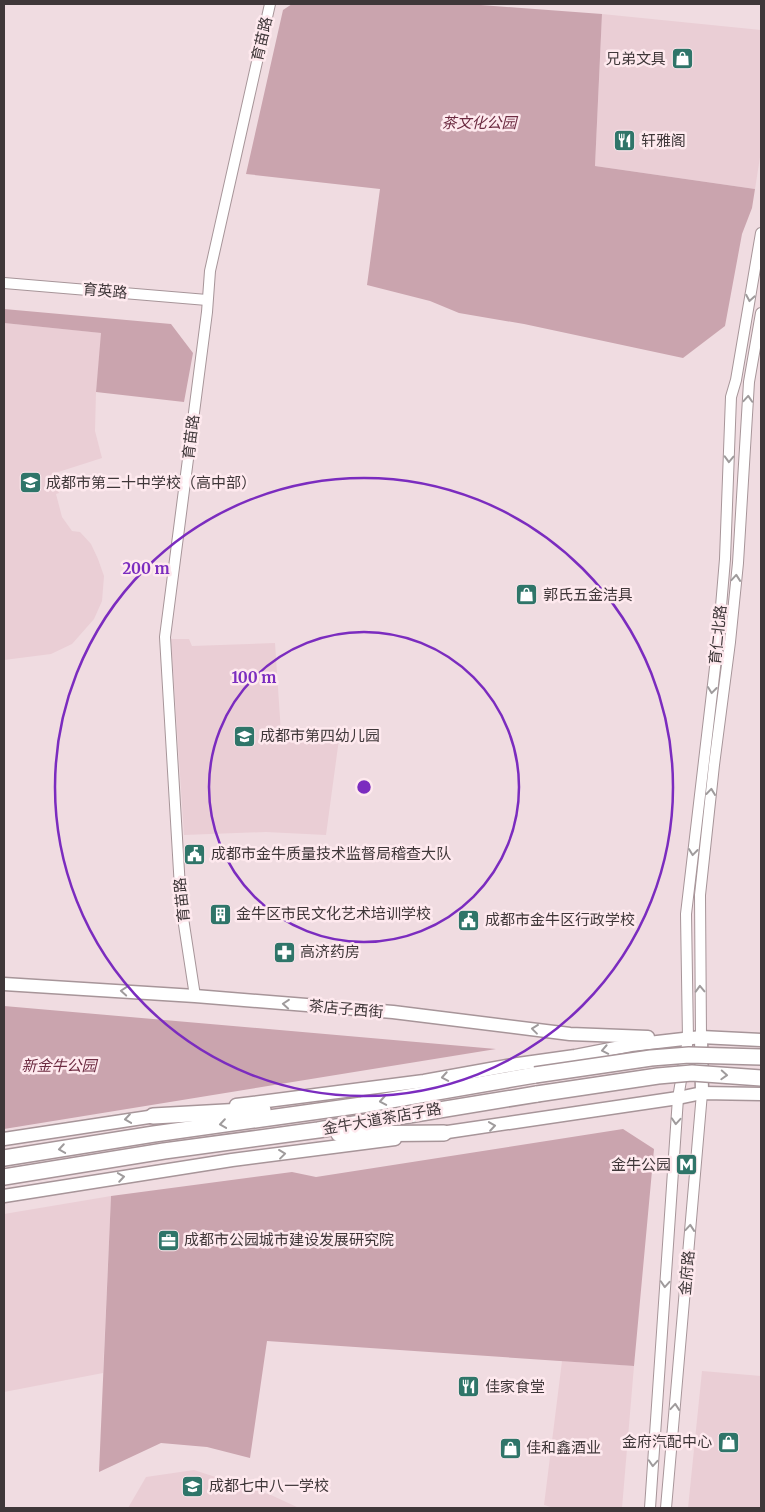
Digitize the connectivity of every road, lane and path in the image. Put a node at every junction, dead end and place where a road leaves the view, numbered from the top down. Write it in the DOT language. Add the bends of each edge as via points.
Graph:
graph roads {
  1 [pos="270,4"];
  2 [pos="761,233"];
  3 [pos="4,283"];
  4 [pos="207,300"];
  5 [pos="761,313"];
  6 [pos="4,984"];
  7 [pos="195,996"];
  8 [pos="701,1037"];
  9 [pos="688,1039"];
  10 [pos="761,1040"];
  11 [pos="761,1057"];
  12 [pos="761,1078"];
  13 [pos="702,1093"];
  14 [pos="761,1094"];
  15 [pos="678,1098"];
  16 [pos="362,1104"];
  17 [pos="152,1116"];
  18 [pos="444,1133"];
  19 [pos="287,1134"];
  20 [pos="4,1139"];
  21 [pos="4,1158"];
  22 [pos="4,1177"];
  23 [pos="4,1196"];
  24 [pos="650,1508"];
  25 [pos="666,1508"];
  1 -- 4 [label="street, 育苗路" via="210,271"];
  2 -- 9 [label="street, 育仁北路, one-way" via="731,397 720,624 686,914"];
  3 -- 4 [label="street, 育英路"];
  4 -- 7 [label="street, 育苗路" via="166,638 181,905"];
  8 -- 5 [label="street, one-way" via="700,895 738,563 750,382"];
  7 -- 6 [label="main road, 茶店子西街, one-way"];
  9 -- 7 [label="main road, 茶店子西街, one-way" via="570,1034 393,1012"];
  8 -- 9 [label="main road"];
  8 -- 10 [label="main road"];
  8 -- 13 [label="main road, 金府路"];
  9 -- 15 [label="street, 金府路"];
  9 -- 17 [label="main road, one-way" via="631,1045 424,1081"];
  11 -- 16 [label="highway, 金牛大道茶店子路, one-way, bridge" via="689,1055 651,1058"];
  19 -- 12 [label="highway, 金牛大道茶店子路, one-way, bridge" via="658,1076 692,1074"];
  13 -- 14 [label="main road"];
  13 -- 15 [label="main road"];
  25 -- 13 [label="street, 金府路, one-way"];
  18 -- 15 [label="main road, one-way"];
  15 -- 24 [label="street, 金府路, one-way"];
  16 -- 17 [label="highway"];
  16 -- 21 [label="highway, 金牛大道茶店子路, one-way"];
  17 -- 20 [label="main road, one-way"];
  18 -- 19 [label="highway"];
  23 -- 18 [label="main road, one-way" via="232,1160"];
  19 -- 22 [label="highway, 金牛大道茶店子路"];
}
